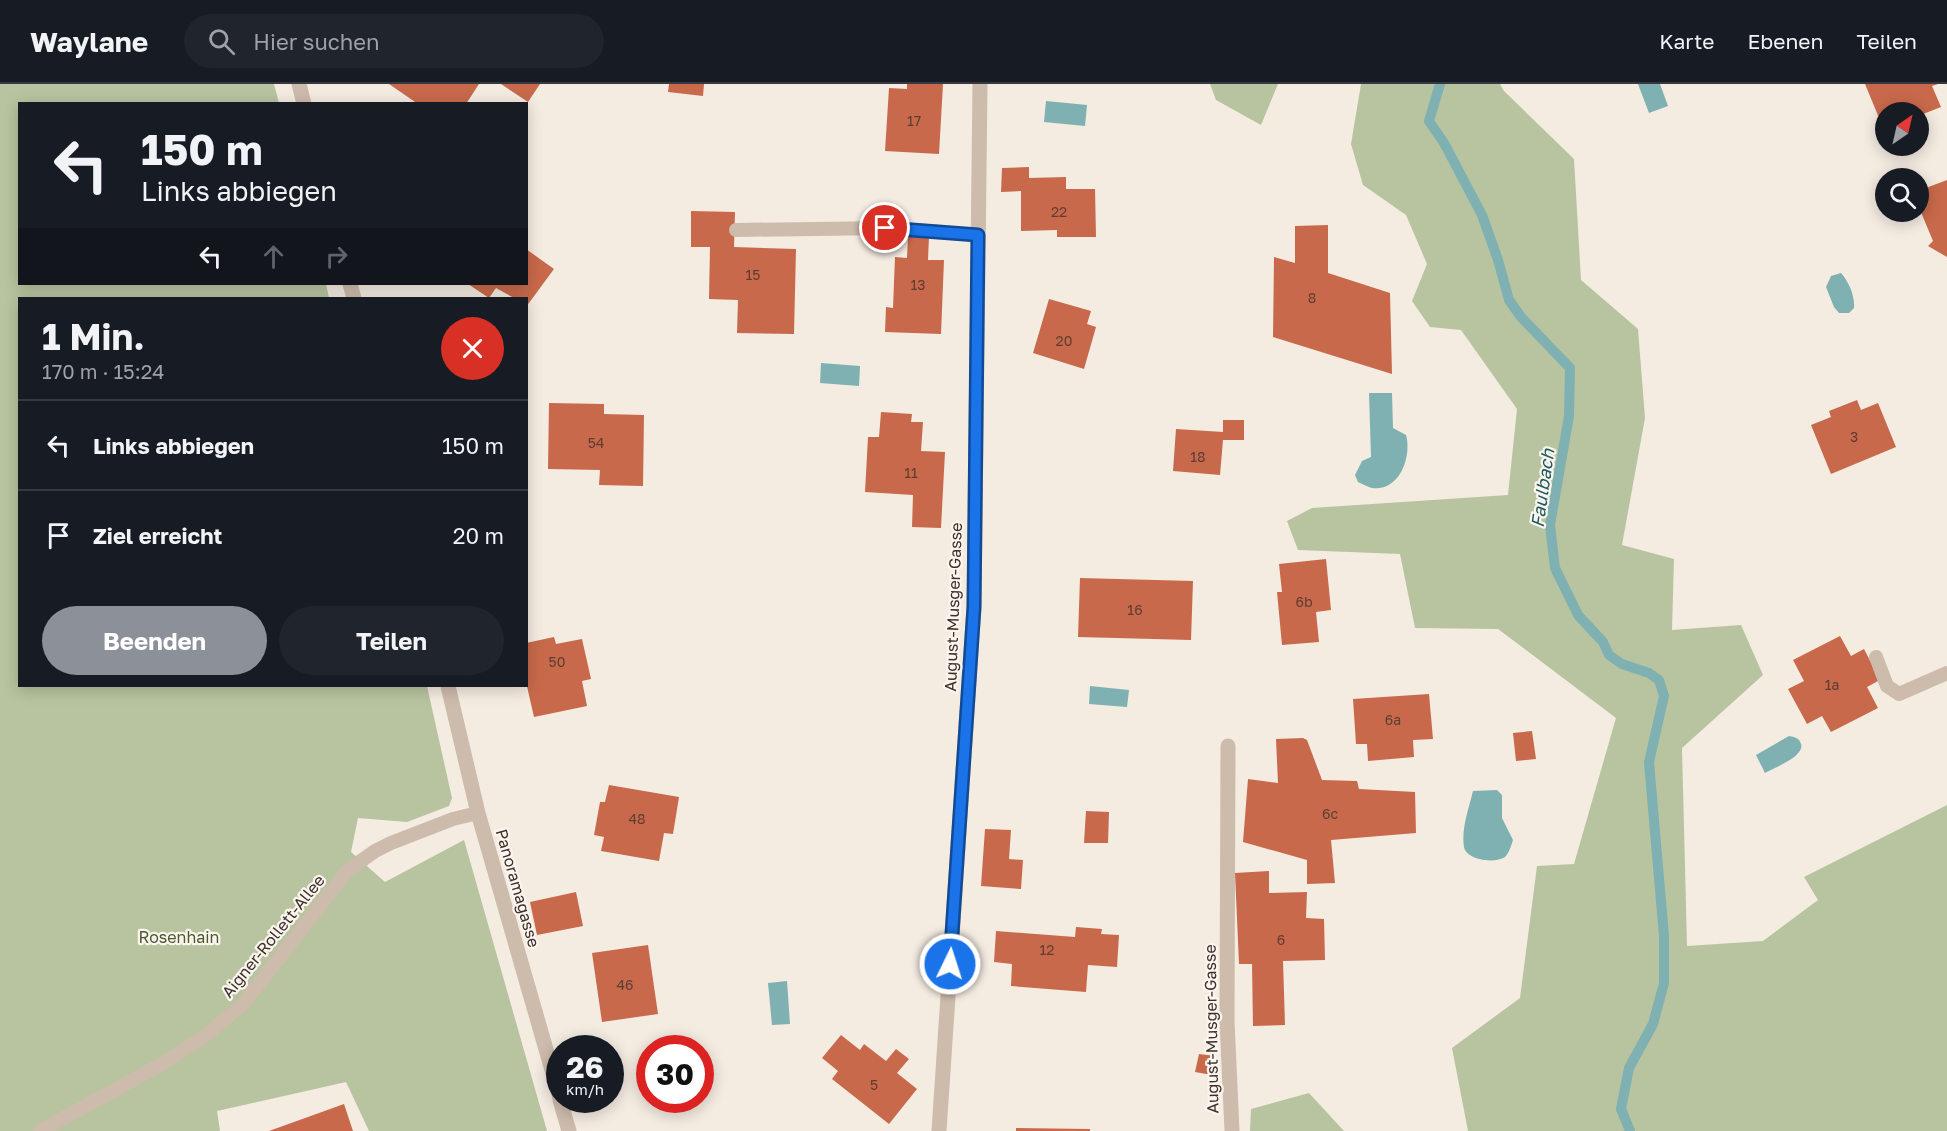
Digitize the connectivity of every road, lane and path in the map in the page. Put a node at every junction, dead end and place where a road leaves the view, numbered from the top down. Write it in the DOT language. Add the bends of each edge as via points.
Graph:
graph roads {
  1 [pos="299,84"];
  2 [pos="980,84"];
  3 [pos="304,102"];
  4 [pos="736,230"];
  5 [pos="978,235"];
  6 [pos="1876,657"];
  7 [pos="1947,673"];
  8 [pos="448,687"];
  9 [pos="1228,746"];
  10 [pos="478,813"];
  11 [pos="546,1050"];
  12 [pos="564,1113"];
  13 [pos="40,1131"];
  14 [pos="569,1131"];
  15 [pos="939,1131"];
  16 [pos="1232,1131"];
  1 -- 3 [label="street"];
  2 -- 5 [label="street, August-Musger-Gasse"];
  4 -- 5 [label="lane" via="885,228"];
  5 -- 15 [label="street, August-Musger-Gasse" via="974,607"];
  6 -- 7 [label="lane" via="1887,686 1899,694"];
  8 -- 10 [label="street, Panoramagasse"];
  9 -- 16 [label="street, August-Musger-Gasse" via="1227,1021"];
  10 -- 11 [label="street, Panoramagasse"];
  10 -- 13 [label="lane, Aigner-Rollett-Allee" via="391,843 347,871 244,1003 162,1065"];
  12 -- 14 [label="street, Panoramagasse"];
}
